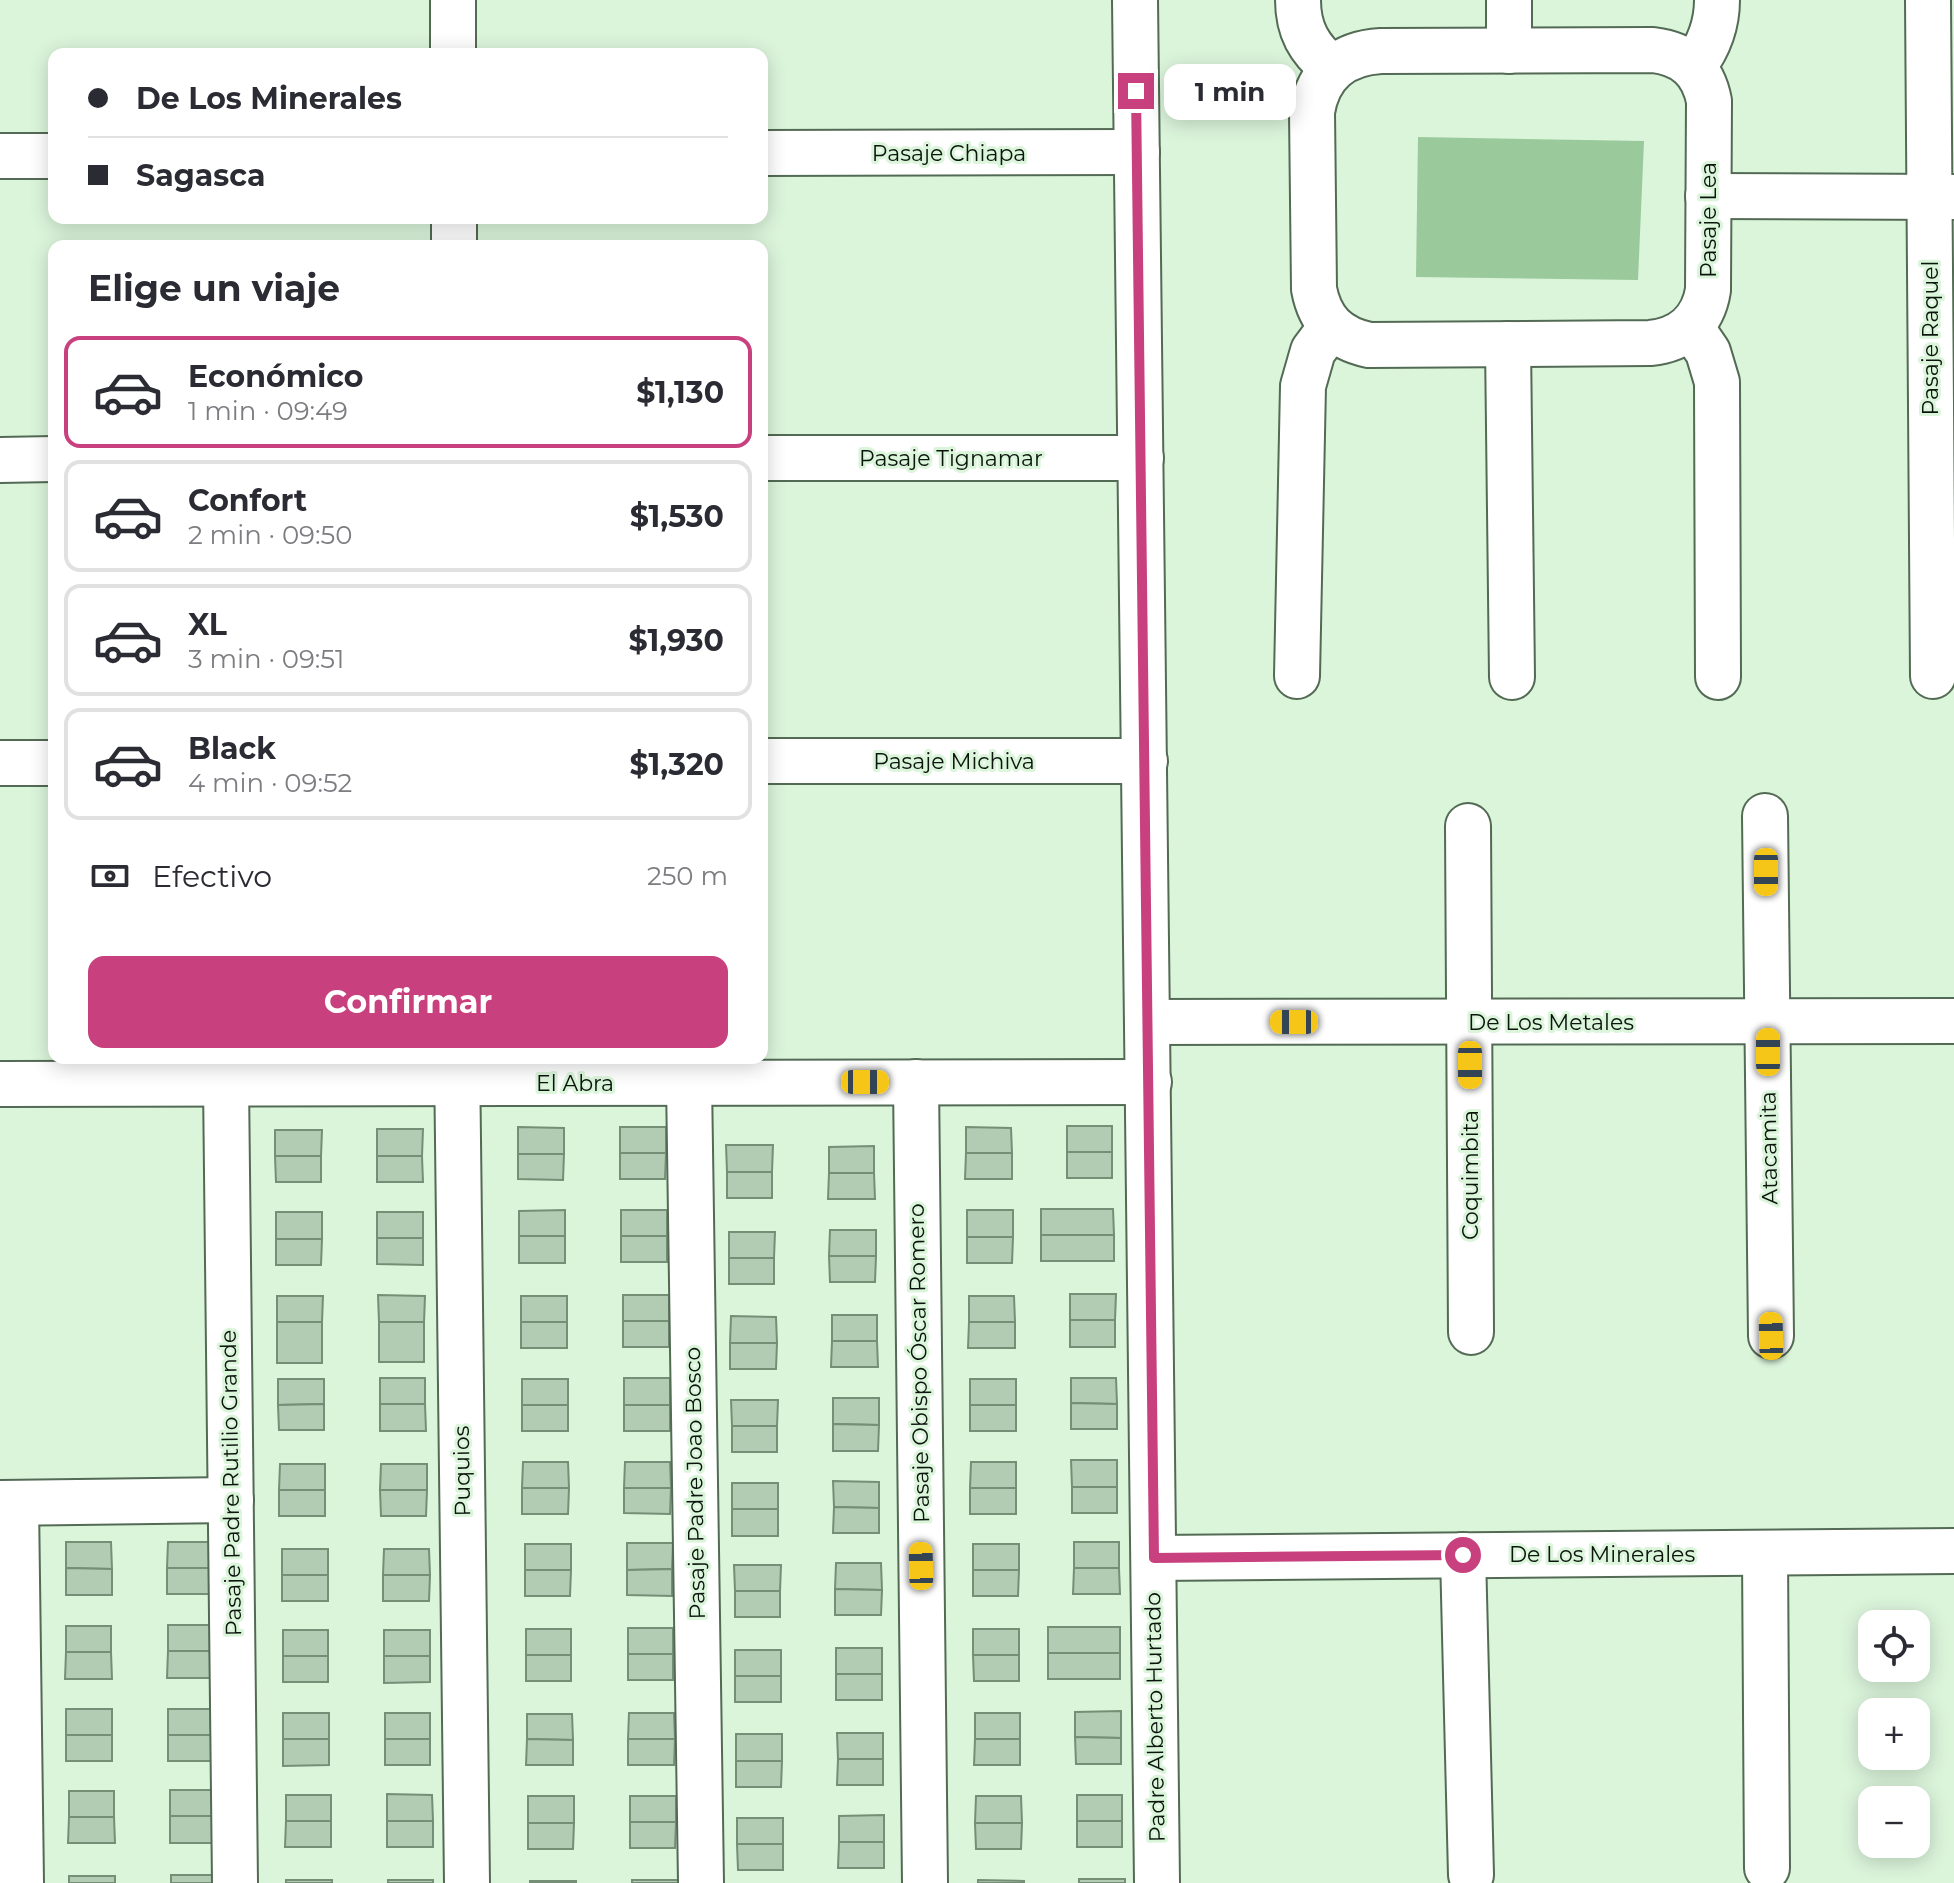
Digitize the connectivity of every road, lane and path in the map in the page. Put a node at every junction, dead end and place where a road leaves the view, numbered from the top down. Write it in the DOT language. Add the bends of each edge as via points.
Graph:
graph roads {
  1 [pos="453,0"];
  2 [pos="1135,0"];
  3 [pos="1298,0"];
  4 [pos="1509,0"];
  5 [pos="1717,0"];
  6 [pos="1928,0"];
  7 [pos="453,48"];
  8 [pos="1509,51"];
  9 [pos="1694,66"];
  10 [pos="1332,68"];
  11 [pos="1137,152"];
  12 [pos="768,153"];
  13 [pos="0,156"];
  14 [pos="48,156"];
  15 [pos="1708,196"];
  16 [pos="1942,197"];
  17 [pos="1331,327"];
  18 [pos="1691,327"];
  19 [pos="1508,344"];
  20 [pos="768,458"];
  21 [pos="1141,458"];
  22 [pos="48,459"];
  23 [pos="0,460"];
  24 [pos="1297,676"];
  25 [pos="1933,676"];
  26 [pos="1512,677"];
  27 [pos="1718,677"];
  28 [pos="768,761"];
  29 [pos="1145,761"];
  30 [pos="0,763"];
  31 [pos="48,763"];
  32 [pos="1765,816"];
  33 [pos="1468,826"];
  34 [pos="1767,1021"];
  35 [pos="1954,1021"];
  36 [pos="1148,1022"];
  37 [pos="1470,1022"];
  38 [pos="457,1070"];
  39 [pos="689,1082"];
  40 [pos="916,1082"];
  41 [pos="1149,1082"];
  42 [pos="226,1083"];
  43 [pos="0,1084"];
  44 [pos="1471,1332"];
  45 [pos="1771,1336"];
  46 [pos="231,1500"];
  47 [pos="8,1503"];
  48 [pos="1954,1551"];
  49 [pos="1765,1553"];
  50 [pos="1463,1555"];
  51 [pos="1154,1558"];
  52 [pos="1767,1868"];
  53 [pos="1471,1875"];
  54 [pos="21,1883"];
  55 [pos="235,1883"];
  56 [pos="467,1883"];
  57 [pos="701,1883"];
  58 [pos="925,1883"];
  59 [pos="1157,1883"];
  1 -- 7 [label="street"];
  2 -- 11 [label="street, Padre Alberto Hurtado"];
  3 -- 10 [label="street" via="1306,41"];
  4 -- 8 [label="street"];
  5 -- 9 [label="street" via="1710,41"];
  6 -- 16 [label="street, Pasaje Raquel"];
  8 -- 9 [label="street" via="1653,50 1682,57"];
  8 -- 10 [label="street" via="1363,52"];
  9 -- 15 [label="street, Pasaje Lea" via="1709,101"];
  10 -- 17 [label="street" via="1318,88 1312,112 1314,289"];
  11 -- 12 [label="street, Pasaje Chiapa"];
  11 -- 21 [label="street, Padre Alberto Hurtado"];
  13 -- 14 [label="street"];
  15 -- 16 [label="street"];
  15 -- 18 [label="street, Pasaje Lea" via="1708,290"];
  16 -- 25 [label="street, Pasaje Raquel"];
  17 -- 19 [label="street" via="1369,345"];
  17 -- 24 [label="street" via="1313,351 1303,386"];
  18 -- 19 [label="street" via="1665,342"];
  18 -- 27 [label="street" via="1708,352 1717,382"];
  19 -- 26 [label="street"];
  20 -- 21 [label="street, Pasaje Tignamar"];
  21 -- 29 [label="street, Padre Alberto Hurtado"];
  22 -- 23 [label="street"];
  28 -- 29 [label="street, Pasaje Michiva"];
  29 -- 36 [label="street, Padre Alberto Hurtado"];
  30 -- 31 [label="street"];
  32 -- 34 [label="street, Atacamita"];
  33 -- 37 [label="street, Coquimbita"];
  34 -- 35 [label="street, De Los Metales"];
  34 -- 37 [label="street, De Los Metales"];
  34 -- 45 [label="street, Atacamita"];
  36 -- 37 [label="street, De Los Metales"];
  36 -- 41 [label="street, Padre Alberto Hurtado"];
  37 -- 44 [label="street, Coquimbita"];
  38 -- 39 [label="street, El Abra"];
  38 -- 42 [label="street, El Abra"];
  38 -- 56 [label="street, Puquios"];
  39 -- 40 [label="street, El Abra"];
  39 -- 57 [label="street, Pasaje Padre Joao Bosco"];
  40 -- 41 [label="street, El Abra"];
  40 -- 58 [label="street, Pasaje Obispo Óscar Romero"];
  41 -- 51 [label="street, Padre Alberto Hurtado"];
  42 -- 43 [label="street, El Abra"];
  42 -- 46 [label="street, Pasaje Padre Rutilio Grande"];
  46 -- 47 [label="street"];
  46 -- 55 [label="street, Pasaje Padre Rutilio Grande"];
  47 -- 54 [label="street"];
  48 -- 49 [label="street, De Los Minerales"];
  49 -- 50 [label="street, De Los Minerales"];
  49 -- 52 [label="street"];
  50 -- 51 [label="street, De Los Minerales"];
  50 -- 53 [label="street"];
  51 -- 59 [label="street, Padre Alberto Hurtado"];
}
